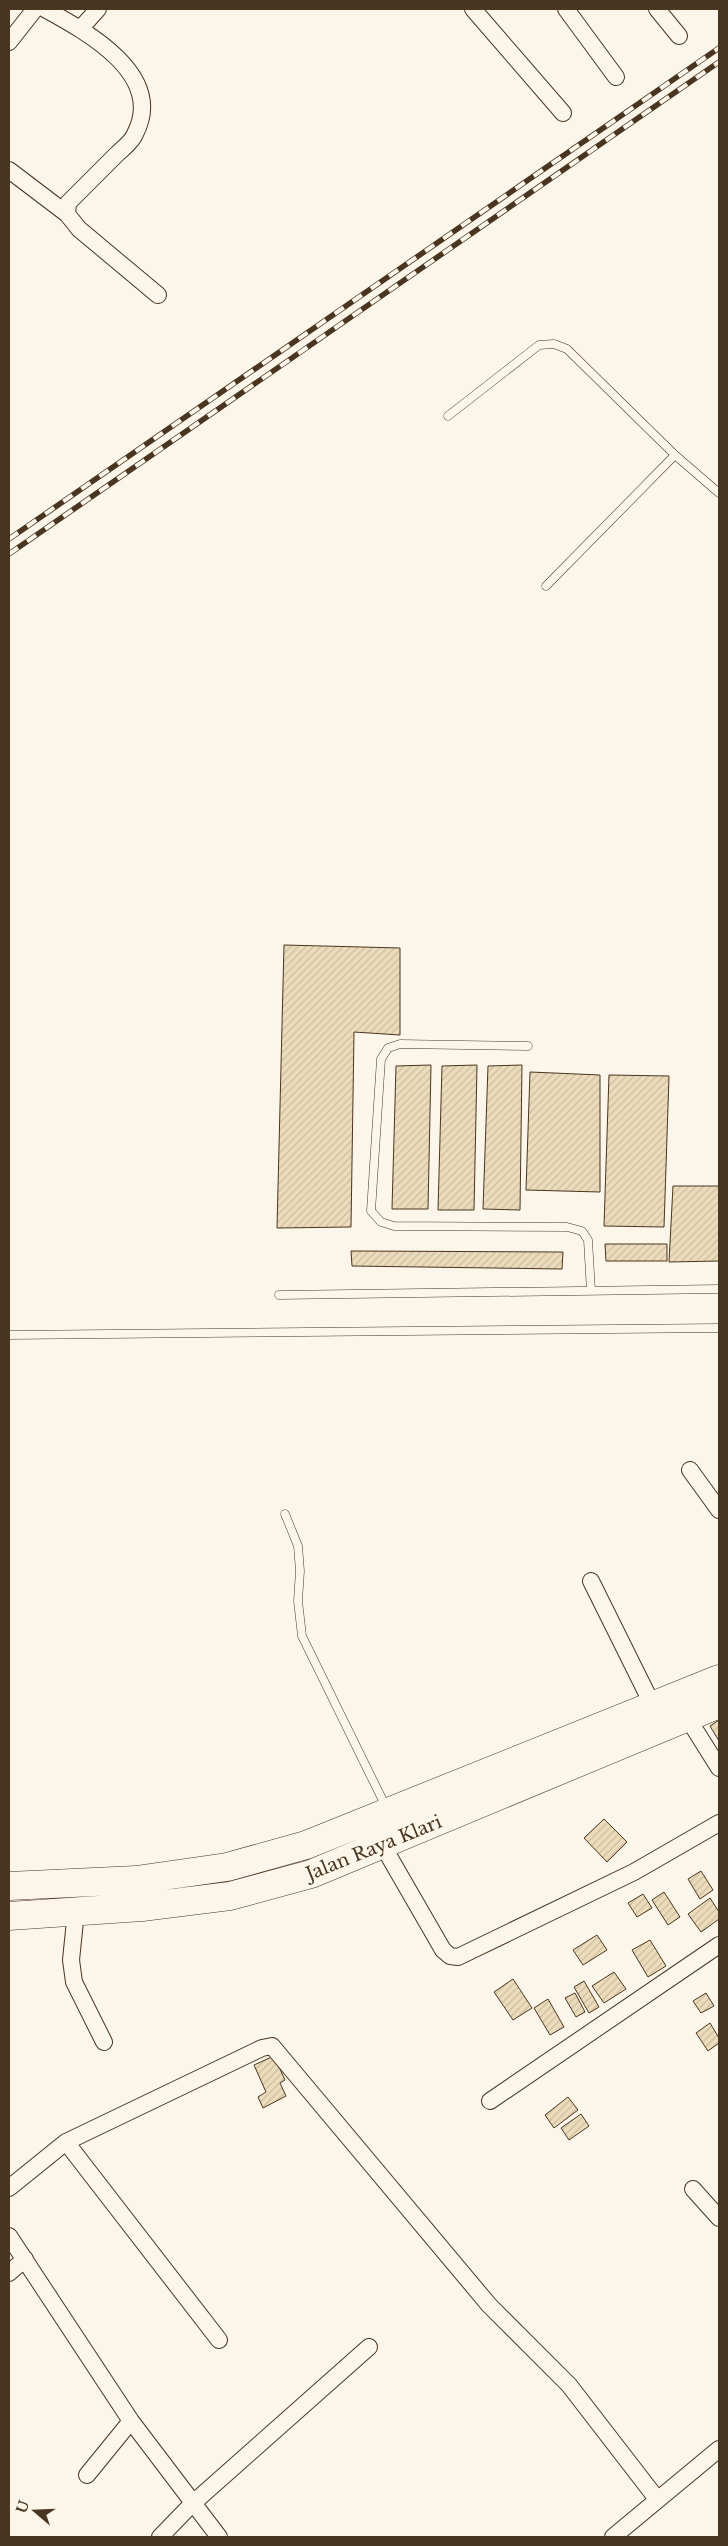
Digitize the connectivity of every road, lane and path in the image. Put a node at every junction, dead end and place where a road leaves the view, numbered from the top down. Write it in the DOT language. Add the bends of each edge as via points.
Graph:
graph roads {
  1 [pos="36,9"];
  2 [pos="45,9"];
  3 [pos="98,9"];
  4 [pos="473,9"];
  5 [pos="566,9"];
  6 [pos="657,9"];
  7 [pos="80,28"];
  8 [pos="680,36"];
  9 [pos="9,42"];
  10 [pos="616,77"];
  11 [pos="563,113"];
  12 [pos="9,170"];
  13 [pos="67,214"];
  14 [pos="158,295"];
  15 [pos="448,416"];
  16 [pos="676,455"];
  17 [pos="719,493"];
  18 [pos="546,586"];
  19 [pos="528,1046"];
  20 [pos="719,1289"];
  21 [pos="591,1291"];
  22 [pos="279,1294"];
  23 [pos="719,1328"];
  24 [pos="9,1335"];
  25 [pos="690,1470"];
  26 [pos="719,1510"];
  27 [pos="285,1514"];
  28 [pos="591,1582"];
  29 [pos="719,1679"];
  30 [pos="719,1704"];
  31 [pos="653,1706"];
  32 [pos="687,1717"];
  33 [pos="719,1768"];
  34 [pos="389,1813"];
  35 [pos="719,1823"];
  36 [pos="383,1846"];
  37 [pos="9,1886"];
  38 [pos="76,1911"];
  39 [pos="9,1916"];
  40 [pos="719,1945"];
  41 [pos="104,2042"];
  42 [pos="490,2101"];
  43 [pos="66,2142"];
  44 [pos="9,2188"];
  45 [pos="692,2189"];
  46 [pos="719,2218"];
  47 [pos="9,2236"];
  48 [pos="24,2259"];
  49 [pos="9,2273"];
  50 [pos="219,2340"];
  51 [pos="370,2347"];
  52 [pos="132,2421"];
  53 [pos="719,2449"];
  54 [pos="87,2475"];
  55 [pos="656,2499"];
  56 [pos="192,2504"];
  57 [pos="160,2537"];
  58 [pos="219,2537"];
  59 [pos="613,2537"];
  1 -- 9 [label="street"];
  2 -- 7 [label="street"];
  3 -- 7 [label="street"];
  4 -- 11 [label="street"];
  5 -- 10 [label="street"];
  6 -- 8 [label="street"];
  7 -- 13 [label="street" via="120,58 141,93 142,116 135,136 68,203"];
  12 -- 13 [label="street"];
  13 -- 14 [label="street"];
  15 -- 16 [label="lane" via="539,345 554,344 567,349 589,369"];
  16 -- 17 [label="lane"];
  16 -- 18 [label="lane"];
  19 -- 21 [label="lane" via="400,1044 388,1048 382,1059 371,1211 381,1222 394,1226 567,1228 582,1231 588,1240"];
  20 -- 21 [label="lane"];
  21 -- 22 [label="lane"];
  23 -- 24 [label="lane"];
  25 -- 26 [label="street"];
  27 -- 34 [label="lane" via="298,1546 302,1636"];
  28 -- 31 [label="street"];
  29 -- 31 [label="highway, Jalan Raya Klari"];
  30 -- 32 [label="highway, Jalan Raya Klari"];
  31 -- 34 [label="highway, Jalan Raya Klari"];
  32 -- 33 [label="street"];
  32 -- 36 [label="highway, Jalan Raya Klari"];
  34 -- 37 [label="highway, Jalan Raya Klari" via="306,1845 227,1867 136,1880"];
  35 -- 36 [label="street" via="634,1872 458,1957 443,1950"];
  36 -- 38 [label="highway, Jalan Raya Klari" via="311,1874 230,1896"];
  38 -- 39 [label="highway, Jalan Raya Klari"];
  38 -- 41 [label="street" via="71,1960 74,1982"];
  40 -- 42 [label="street"];
  43 -- 44 [label="street"];
  43 -- 50 [label="street"];
  43 -- 55 [label="street" via="272,2046 489,2305 569,2385"];
  45 -- 46 [label="street"];
  47 -- 48 [label="street"];
  48 -- 49 [label="street"];
  48 -- 52 [label="street"];
  51 -- 56 [label="street"];
  52 -- 54 [label="street"];
  52 -- 56 [label="street"];
  53 -- 55 [label="street"];
  55 -- 59 [label="street"];
  56 -- 57 [label="street"];
  56 -- 58 [label="street"];
}
